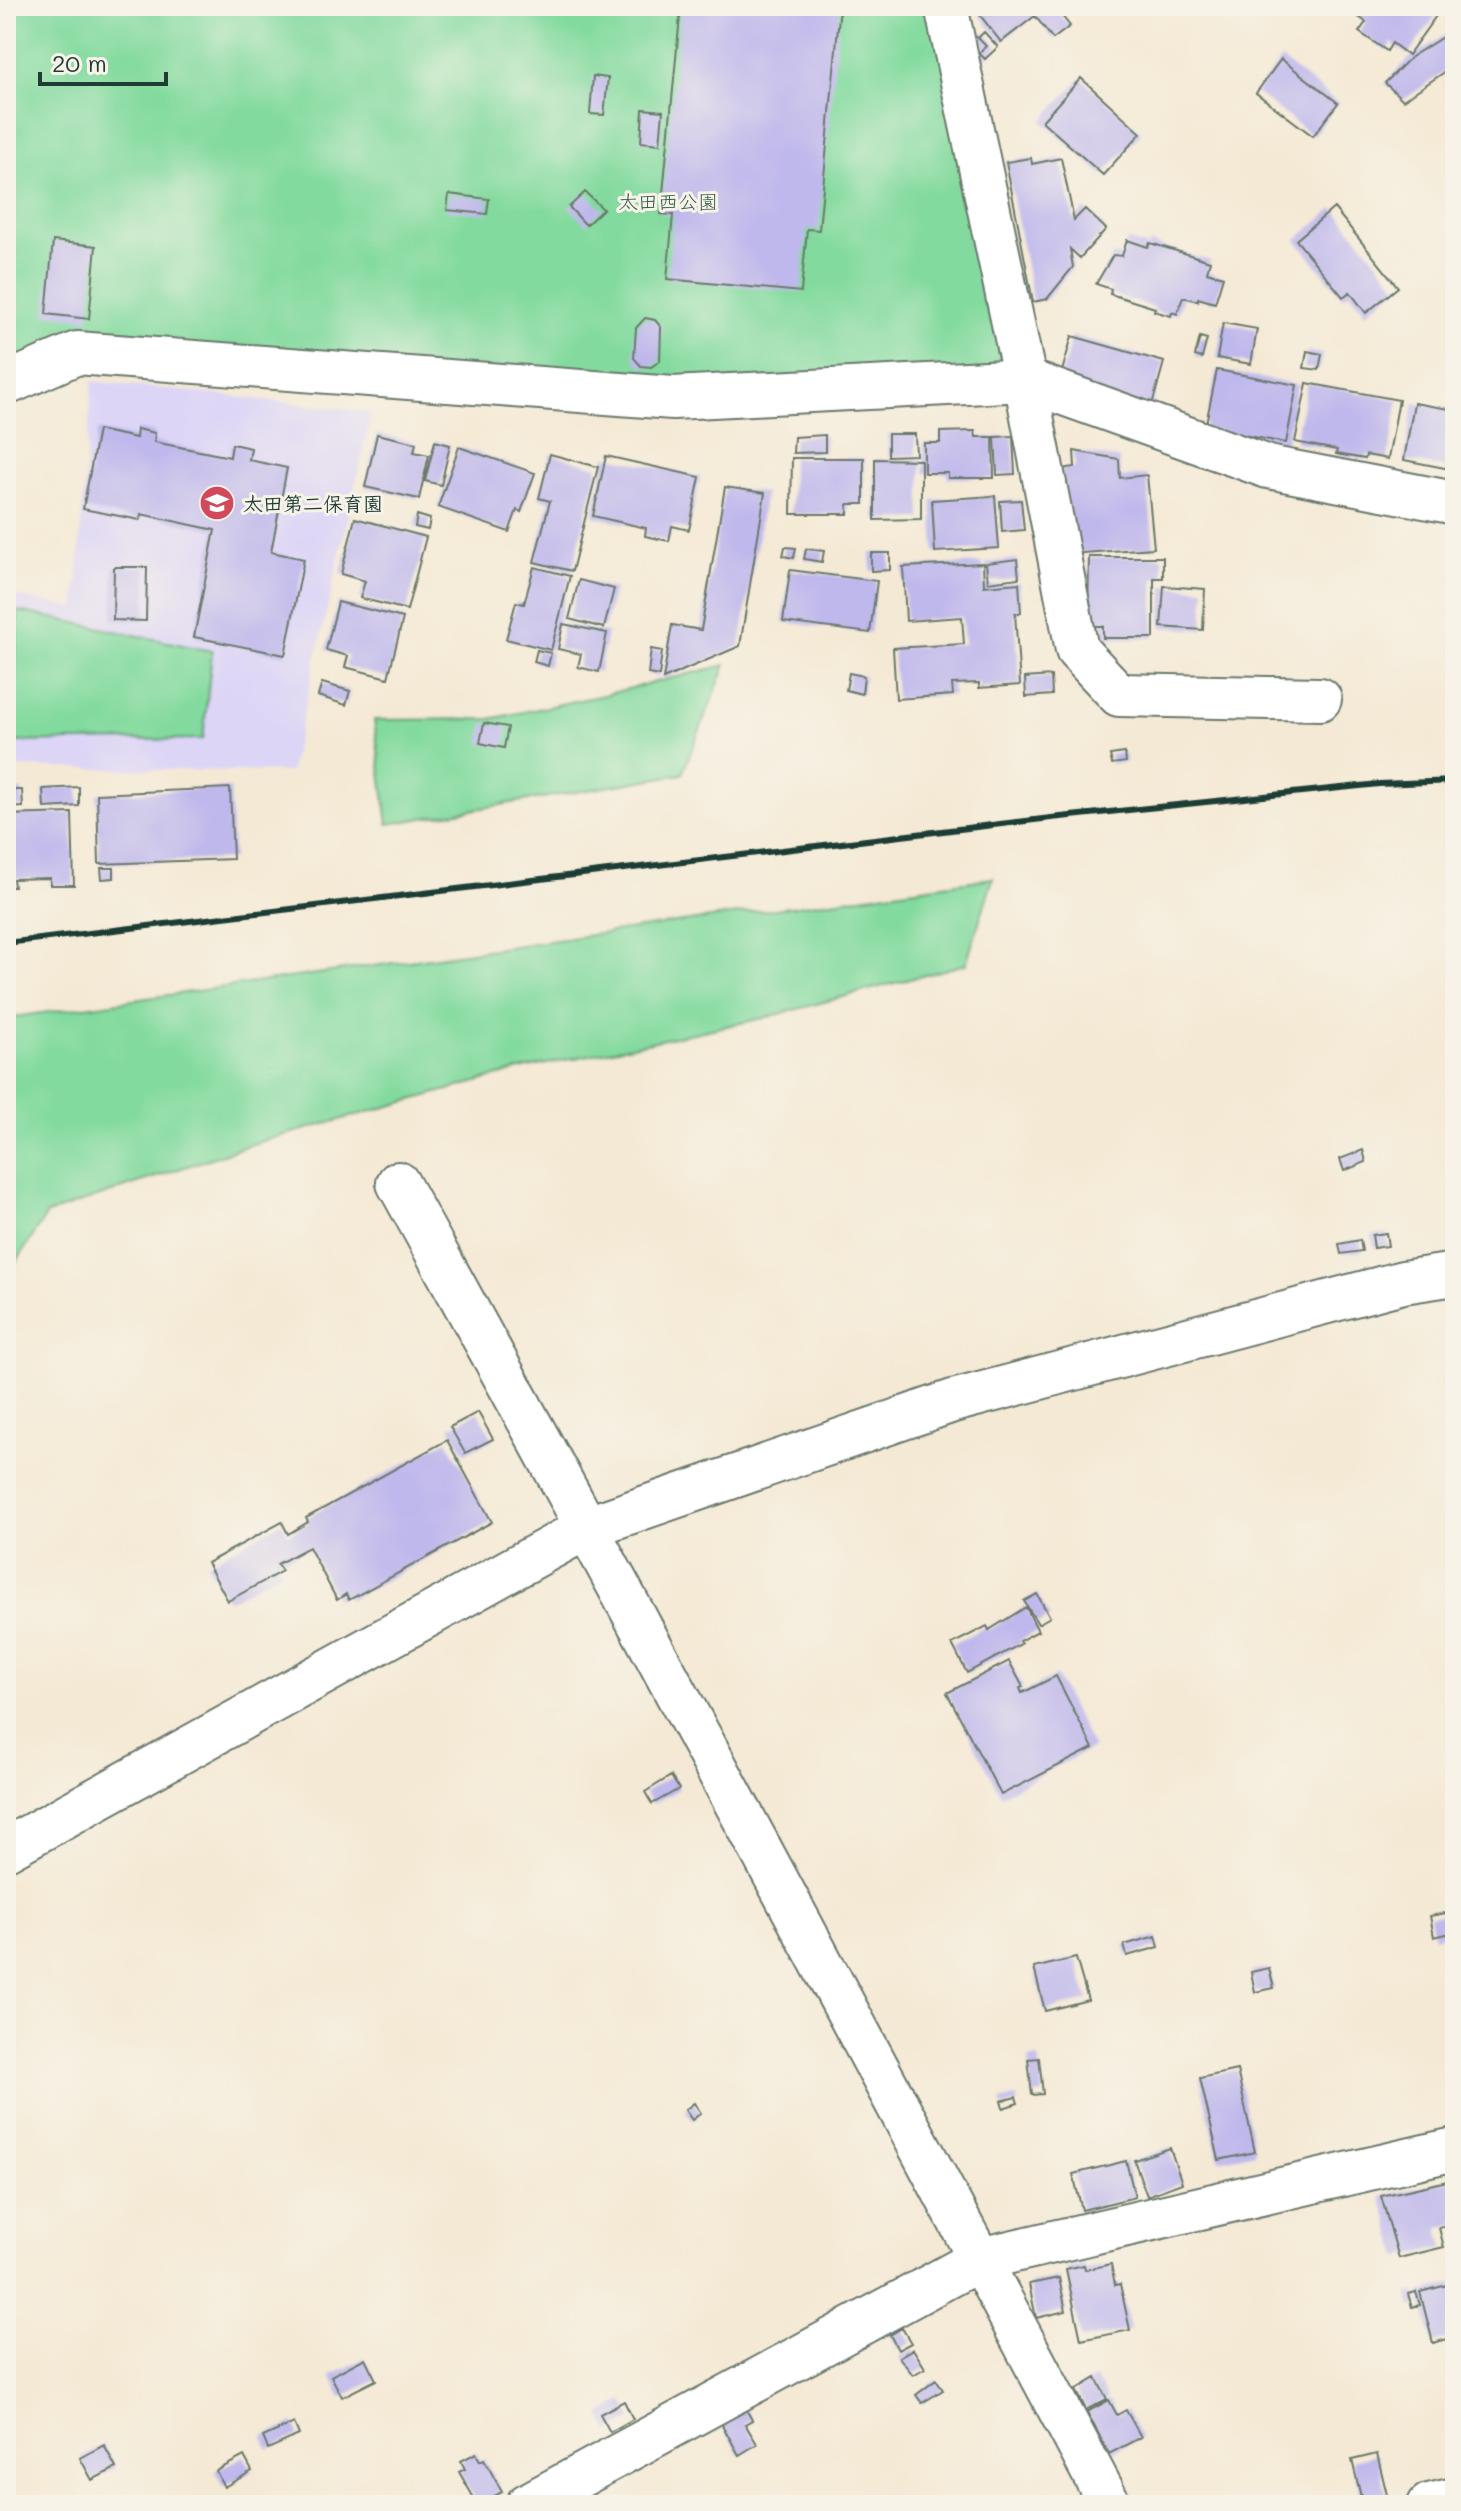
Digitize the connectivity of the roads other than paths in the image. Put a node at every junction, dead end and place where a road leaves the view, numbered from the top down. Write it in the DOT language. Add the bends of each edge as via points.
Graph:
graph roads {
  1 [pos="946,6"];
  2 [pos="1025,380"];
  3 [pos="6,384"];
  4 [pos="1455,503"];
  5 [pos="1320,699"];
  6 [pos="398,1183"];
  7 [pos="1455,1274"];
  8 [pos="588,1527"];
  9 [pos="6,1849"];
  10 [pos="1455,2149"];
  11 [pos="980,2259"];
  12 [pos="1455,2499"];
  13 [pos="527,2505"];
  14 [pos="1110,2505"];
  15 [pos="1429,2505"];
  1 -- 2 [label="street"];
  2 -- 3 [label="street" via="673,398 77,353"];
  2 -- 4 [label="street" via="1268,467"];
  2 -- 5 [label="street" via="1077,650 1119,695"];
  6 -- 8 [label="street"];
  7 -- 8 [label="street" via="1403,1282 953,1401"];
  8 -- 9 [label="street"];
  8 -- 11 [label="street"];
  10 -- 11 [label="street"];
  11 -- 13 [label="street"];
  11 -- 14 [label="street"];
  12 -- 15 [label="street"];
}
